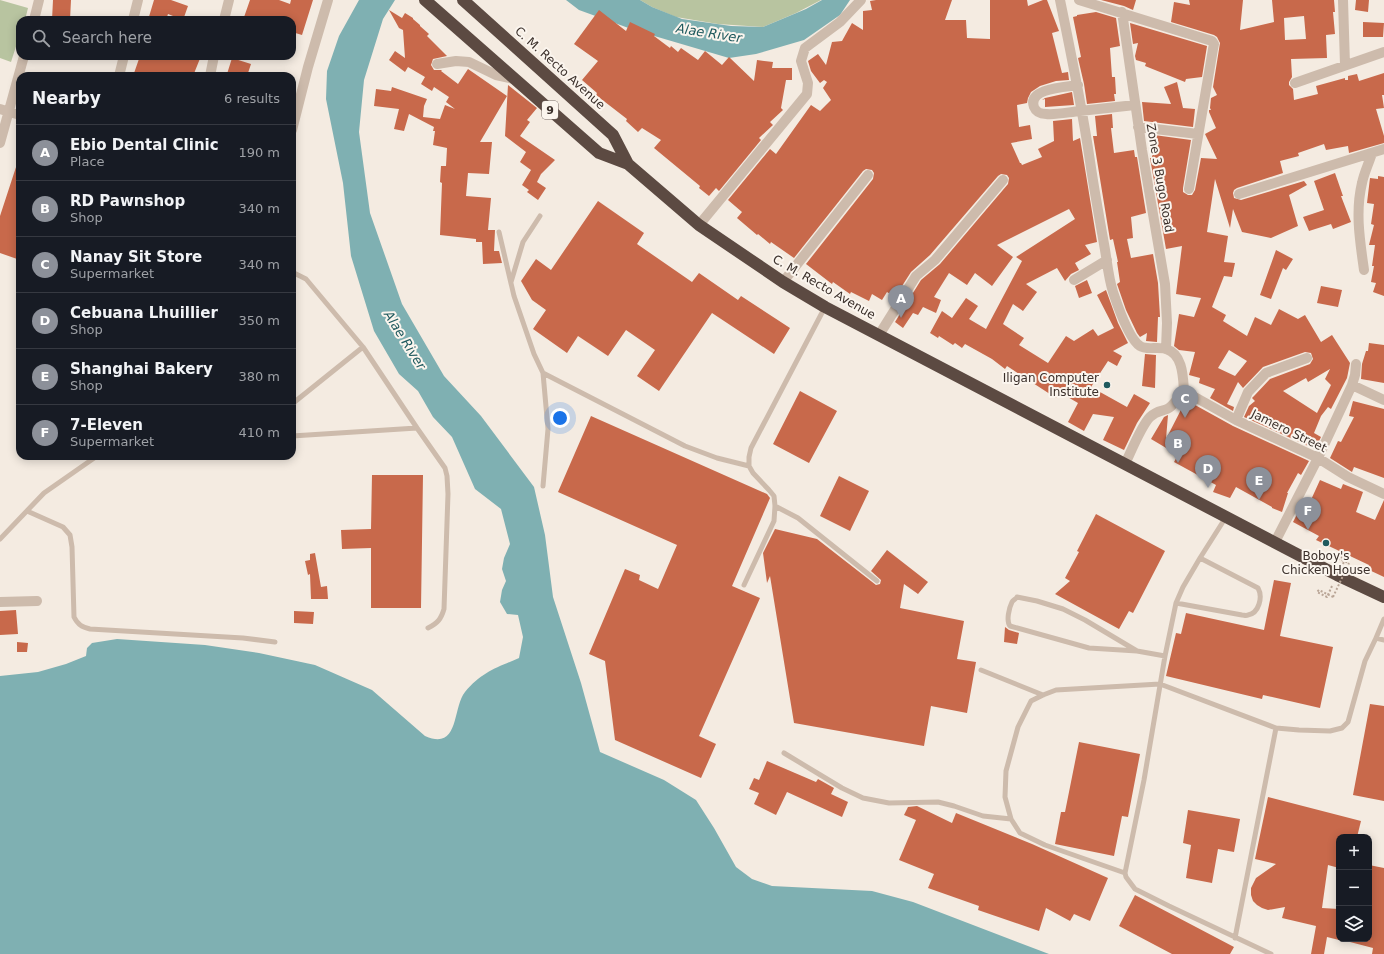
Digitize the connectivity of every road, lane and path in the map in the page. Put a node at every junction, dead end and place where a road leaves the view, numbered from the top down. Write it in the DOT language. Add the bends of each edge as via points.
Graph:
graph roads {
  1 [pos="39,0"];
  2 [pos="138,0"];
  3 [pos="229,0"];
  4 [pos="328,0"];
  5 [pos="425,0"];
  6 [pos="463,0"];
  7 [pos="861,0"];
  8 [pos="1060,0"];
  9 [pos="1079,0"];
  10 [pos="1344,0"];
  11 [pos="1122,12"];
  12 [pos="35,16"];
  13 [pos="134,16"];
  14 [pos="225,16"];
  15 [pos="1384,52"];
  16 [pos="23,60"];
  17 [pos="123,60"];
  18 [pos="213,60"];
  19 [pos="437,64"];
  20 [pos="1345,65"];
  21 [pos="18,72"];
  22 [pos="120,72"];
  23 [pos="211,72"];
  24 [pos="16,79"];
  25 [pos="514,79"];
  26 [pos="1295,83"];
  27 [pos="1078,86"];
  28 [pos="1135,105"];
  29 [pos="5,110"];
  30 [pos="1083,110"];
  31 [pos="16,114"];
  32 [pos="296,114"];
  33 [pos="1138,127"];
  34 [pos="1198,134"];
  35 [pos="0,143"];
  36 [pos="1384,149"];
  37 [pos="1372,154"];
  38 [pos="628,164"];
  39 [pos="868,175"];
  40 [pos="1003,180"];
  41 [pos="1189,189"];
  42 [pos="1239,194"];
  43 [pos="540,216"];
  44 [pos="699,225"];
  45 [pos="498,232"];
  46 [pos="1107,260"];
  47 [pos="1364,270"];
  48 [pos="296,274"];
  49 [pos="1074,280"];
  50 [pos="783,282"];
  51 [pos="511,283"];
  52 [pos="826,307"];
  53 [pos="880,335"];
  54 [pos="363,347"];
  55 [pos="1166,349"];
  56 [pos="1307,358"];
  57 [pos="1356,364"];
  58 [pos="543,373"];
  59 [pos="1352,385"];
  60 [pos="1184,391"];
  61 [pos="1384,400"];
  62 [pos="296,401"];
  63 [pos="1236,420"];
  64 [pos="417,428"];
  65 [pos="296,436"];
  66 [pos="1318,458"];
  67 [pos="91,460"];
  68 [pos="1125,464"];
  69 [pos="749,466"];
  70 [pos="543,486"];
  71 [pos="1384,494"];
  72 [pos="775,506"];
  73 [pos="27,511"];
  74 [pos="1226,517"];
  75 [pos="1,537"];
  76 [pos="1275,542"];
  77 [pos="1200,558"];
  78 [pos="1345,559"];
  79 [pos="877,581"];
  80 [pos="744,585"];
  81 [pos="1327,597"];
  82 [pos="1384,597"];
  83 [pos="37,601"];
  84 [pos="0,602"];
  85 [pos="1176,603"];
  86 [pos="1384,619"];
  87 [pos="428,628"];
  88 [pos="1376,638"];
  89 [pos="1384,640"];
  90 [pos="275,642"];
  91 [pos="1137,652"];
  92 [pos="1165,656"];
  93 [pos="981,670"];
  94 [pos="1160,684"];
  95 [pos="1043,695"];
  96 [pos="1276,728"];
  97 [pos="784,753"];
  98 [pos="1010,819"];
  99 [pos="1125,873"];
  100 [pos="1235,938"];
  101 [pos="1271,954"];
  1 -- 12 [label="street"];
  2 -- 13 [label="street"];
  3 -- 14 [label="street"];
  4 -- 32 [label="street"];
  5 -- 25 [label="highway, C. M. Recto Avenue / 9"];
  6 -- 38 [label="highway, C. M. Recto Avenue / 9" via="613,135"];
  7 -- 44 [label="street" via="840,22 805,48 801,61 808,83 807,94"];
  8 -- 27 [label="street"];
  9 -- 11 [label="street"];
  10 -- 20 [label="street"];
  11 -- 28 [label="street, Zone 3 Bugo Road"];
  11 -- 34 [label="street" via="1212,40 1214,49"];
  15 -- 20 [label="street"];
  16 -- 21 [label="street"];
  17 -- 22 [label="street"];
  18 -- 23 [label="street"];
  19 -- 25 [label="street" via="469,62 496,75"];
  20 -- 26 [label="street"];
  24 -- 29 [label="street"];
  25 -- 38 [label="highway, C. M. Recto Avenue / 9" via="599,152"];
  27 -- 30 [label="street"];
  27 -- 30 [label="street" via="1044,91 1034,98 1033,103 1036,111 1045,114"];
  28 -- 30 [label="street"];
  28 -- 33 [label="street, Zone 3 Bugo Road"];
  29 -- 31 [label="street"];
  29 -- 35 [label="street"];
  30 -- 46 [label="street"];
  33 -- 34 [label="street"];
  33 -- 55 [label="street, Zone 3 Bugo Road" via="1166,284"];
  34 -- 41 [label="street"];
  36 -- 37 [label="street"];
  37 -- 42 [label="street"];
  37 -- 47 [label="street" via="1362,183 1358,206 1358,235"];
  38 -- 44 [label="highway, C. M. Recto Avenue / 9"];
  39 -- 50 [label="street"];
  40 -- 53 [label="street" via="935,260 916,276"];
  43 -- 51 [label="lane" via="523,242"];
  44 -- 50 [label="highway, C. M. Recto Avenue / 9"];
  45 -- 51 [label="lane"];
  46 -- 49 [label="street"];
  46 -- 55 [label="street" via="1113,291 1128,330 1137,344 1146,348"];
  48 -- 54 [label="lane" via="306,279"];
  50 -- 52 [label="highway, C. M. Recto Avenue / 9"];
  51 -- 58 [label="lane" via="534,354"];
  52 -- 53 [label="highway, C. M. Recto Avenue / 9"];
  52 -- 69 [label="lane" via="751,448"];
  53 -- 68 [label="highway, C. M. Recto Avenue / 9"];
  54 -- 62 [label="lane"];
  54 -- 64 [label="lane"];
  55 -- 60 [label="street" via="1174,354 1182,368"];
  56 -- 63 [label="street" via="1266,374 1248,392"];
  57 -- 59 [label="street"];
  58 -- 69 [label="lane" via="685,446"];
  58 -- 70 [label="lane" via="548,429"];
  59 -- 61 [label="street"];
  59 -- 66 [label="street"];
  60 -- 63 [label="street, Jamero Street"];
  60 -- 68 [label="street" via="1172,406 1160,410 1149,418"];
  63 -- 66 [label="street, Jamero Street"];
  64 -- 65 [label="lane"];
  64 -- 87 [label="lane" via="445,468 448,494 444,609 437,624"];
  66 -- 71 [label="street, Jamero Street" via="1348,477"];
  66 -- 76 [label="street"];
  67 -- 73 [label="lane" via="44,493"];
  68 -- 74 [label="highway, C. M. Recto Avenue / 9"];
  69 -- 72 [label="lane" via="774,496"];
  72 -- 79 [label="lane" via="798,518"];
  72 -- 80 [label="lane" via="774,521"];
  73 -- 75 [label="lane"];
  73 -- 90 [label="lane" via="64,527 70,535 74,617 77,624 83,628"];
  74 -- 76 [label="highway, C. M. Recto Avenue / 9"];
  74 -- 77 [label="lane"];
  76 -- 82 [label="highway, C. M. Recto Avenue / 9"];
  77 -- 85 [label="lane"];
  77 -- 85 [label="lane" via="1258,588 1260,603 1249,616"];
  78 -- 81 [label="path, bridge" via="1335,554 1334,557 1349,563 1333,597 1318,590 1317,592"];
  83 -- 84 [label="street"];
  85 -- 92 [label="lane"];
  86 -- 88 [label="lane"];
  88 -- 89 [label="lane"];
  88 -- 96 [label="lane" via="1365,661 1348,722 1342,728 1330,731"];
  91 -- 91 [label="lane" via="1063,609 1018,598 1012,602 1007,621 1010,626 1089,648"];
  91 -- 92 [label="lane"];
  92 -- 94 [label="lane"];
  93 -- 95 [label="lane"];
  94 -- 95 [label="lane" via="1056,690"];
  94 -- 96 [label="lane"];
  94 -- 99 [label="lane"];
  95 -- 98 [label="lane" via="1031,701 1018,727 1006,771 1005,797"];
  96 -- 100 [label="lane"];
  97 -- 98 [label="lane" via="862,798 889,803 938,802 983,816"];
  98 -- 99 [label="lane" via="1020,833 1045,845"];
  99 -- 100 [label="lane" via="1135,889"];
  100 -- 101 [label="lane"];
}
